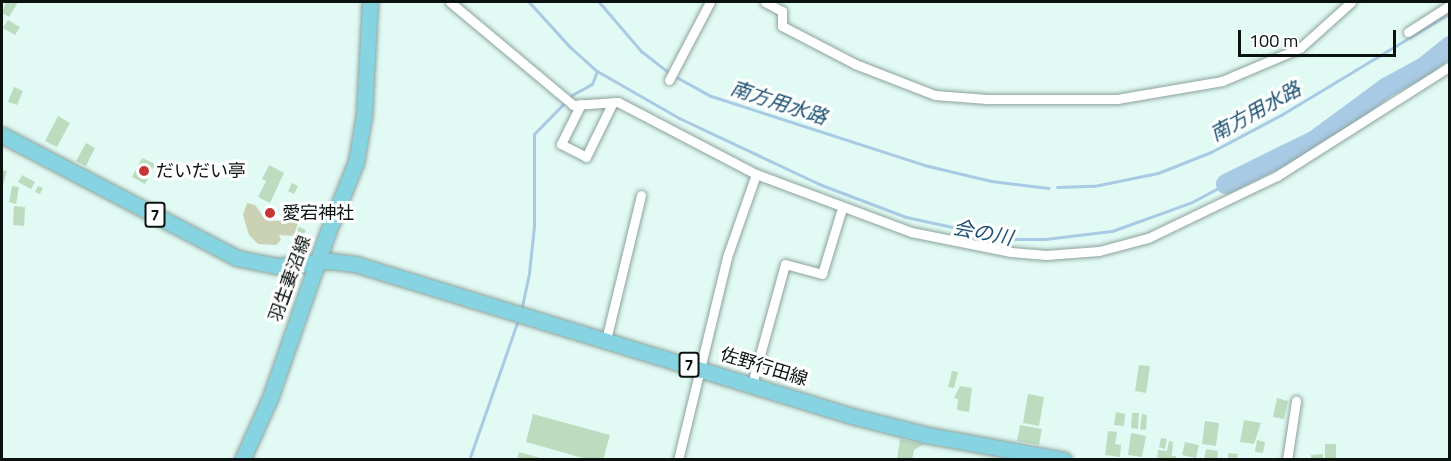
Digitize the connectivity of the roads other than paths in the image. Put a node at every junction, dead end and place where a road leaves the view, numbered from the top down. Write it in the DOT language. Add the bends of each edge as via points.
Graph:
graph roads {
  1 [pos="370,2"];
  2 [pos="450,2"];
  3 [pos="710,2"];
  4 [pos="765,2"];
  5 [pos="1351,2"];
  6 [pos="1449,5"];
  7 [pos="1408,32"];
  8 [pos="1449,66"];
  9 [pos="669,80"];
  10 [pos="613,102"];
  11 [pos="581,104"];
  12 [pos="2,135"];
  13 [pos="756,174"];
  14 [pos="641,195"];
  15 [pos="843,208"];
  16 [pos="317,263"];
  17 [pos="606,340"];
  18 [pos="701,368"];
  19 [pos="752,384"];
  20 [pos="1296,401"];
  21 [pos="242,459"];
  22 [pos="678,459"];
  23 [pos="1064,459"];
  24 [pos="1287,459"];
  1 -- 16 [label="main road, 羽生妻沼線" via="360,146 352,177"];
  2 -- 11 [label="street" via="573,105"];
  3 -- 9 [label="street"];
  4 -- 5 [label="street" via="782,11 782,26 855,64 936,96 1117,99 1222,81 1300,48"];
  6 -- 7 [label="street"];
  8 -- 15 [label="street" via="1277,176 1148,238 1099,251 1046,255 1011,252 911,232"];
  10 -- 11 [label="street"];
  10 -- 11 [label="street" via="586,157 561,144"];
  10 -- 13 [label="street"];
  12 -- 16 [label="main road, 7" via="237,258 277,266"];
  13 -- 15 [label="street"];
  13 -- 18 [label="street" via="727,257"];
  14 -- 17 [label="street"];
  15 -- 19 [label="street" via="822,274 785,264"];
  16 -- 17 [label="main road, 佐野行田線 / 7" via="355,264"];
  16 -- 21 [label="main road, 羽生妻沼線" via="270,398"];
  17 -- 18 [label="main road, 佐野行田線 / 7"];
  18 -- 19 [label="main road, 佐野行田線 / 7"];
  18 -- 22 [label="street"];
  19 -- 23 [label="main road, 佐野行田線 / 7" via="927,435"];
  20 -- 24 [label="street"];
}
